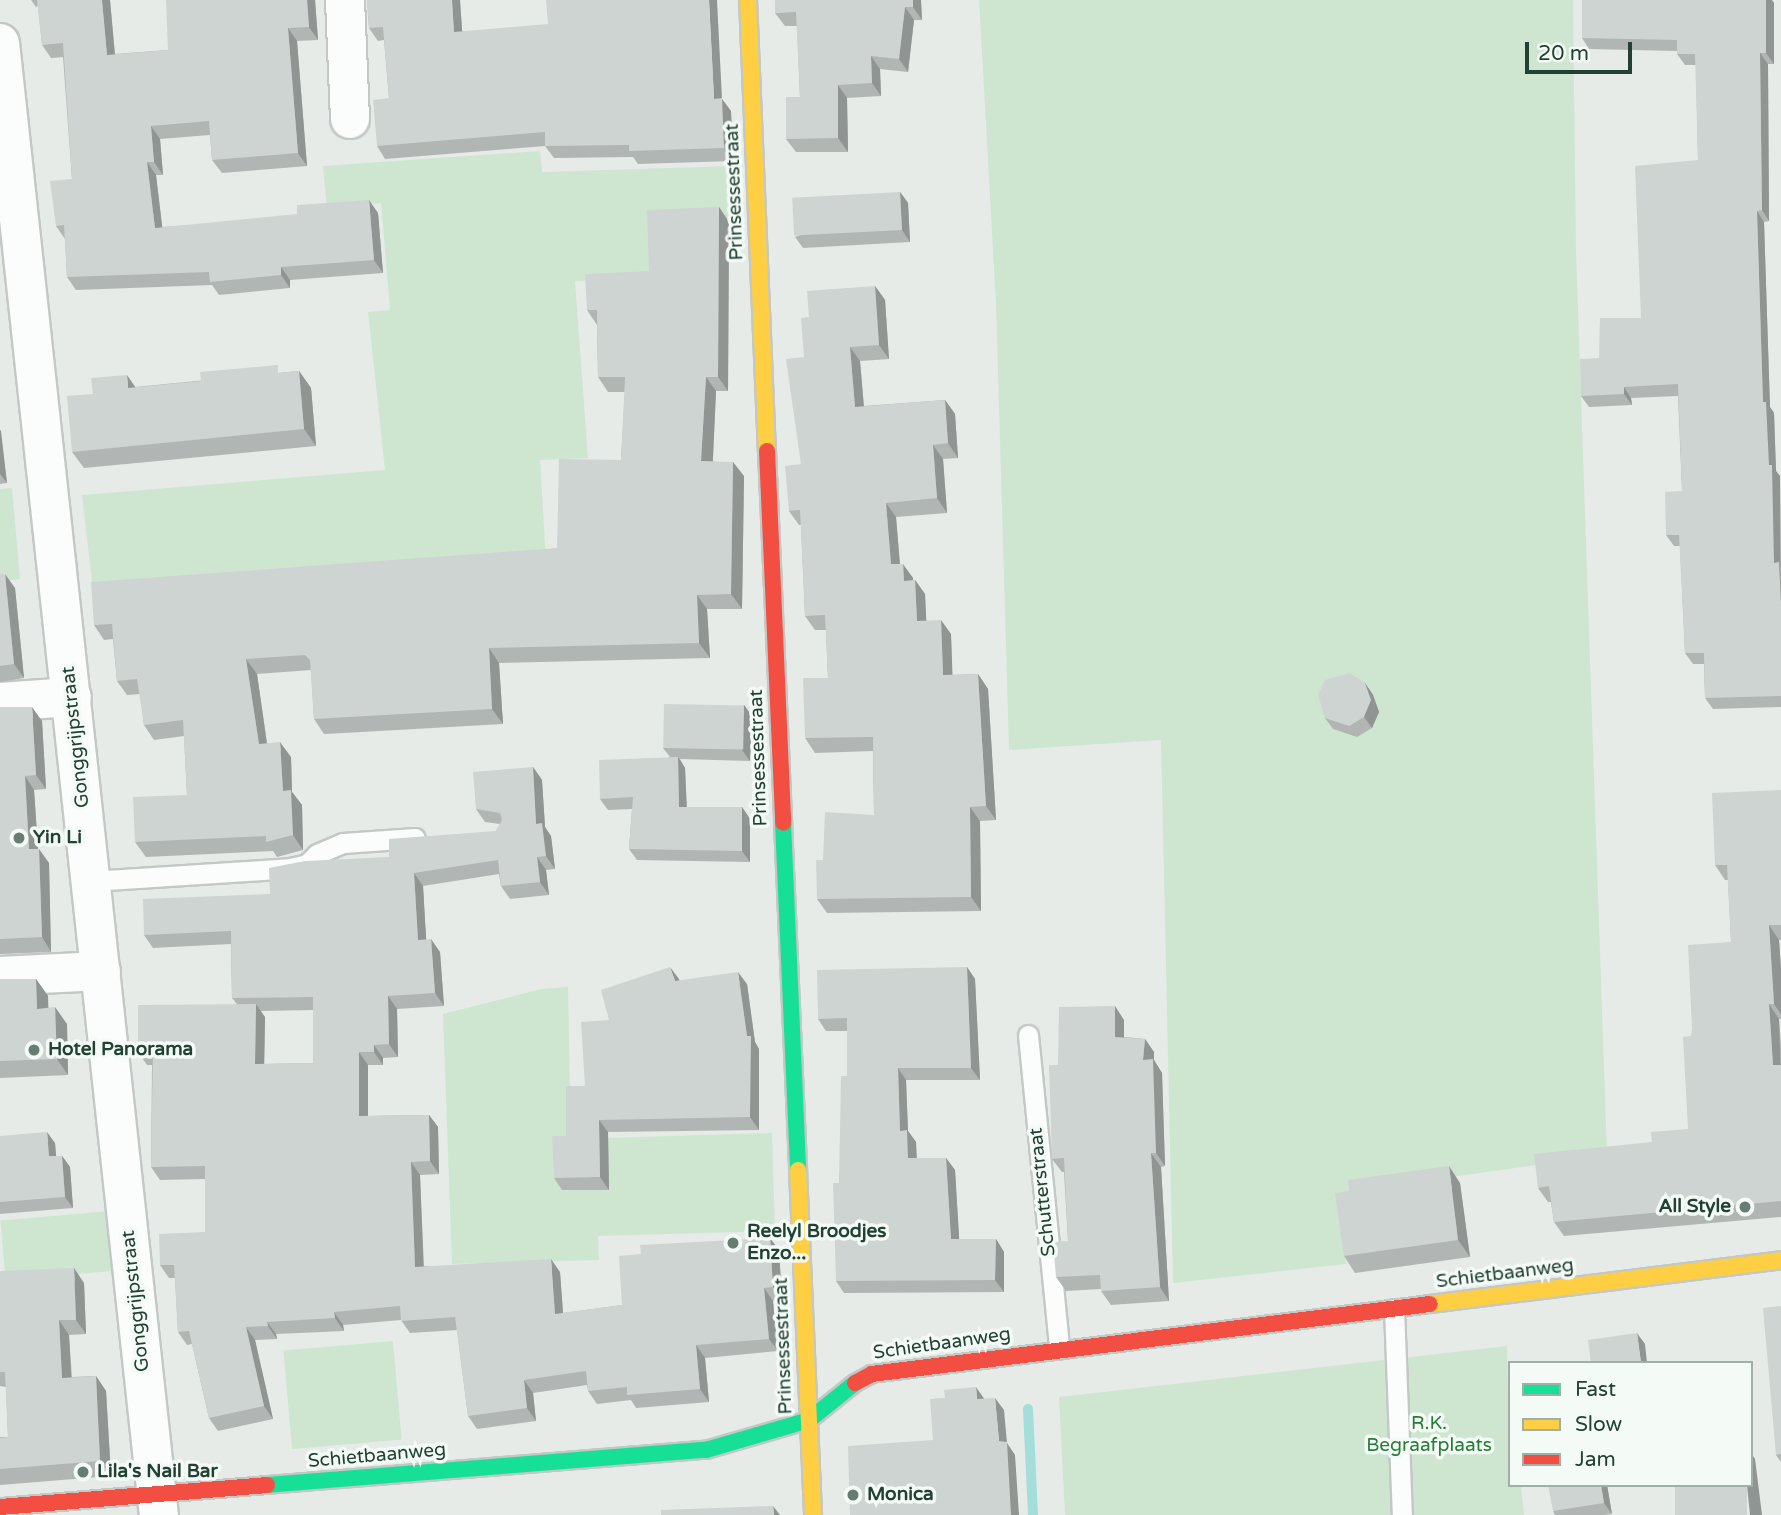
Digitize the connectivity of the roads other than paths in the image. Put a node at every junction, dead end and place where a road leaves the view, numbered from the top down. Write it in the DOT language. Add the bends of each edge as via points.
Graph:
graph roads {
  1 [pos="345,0"];
  2 [pos="748,0"];
  3 [pos="0,43"];
  4 [pos="350,119"];
  5 [pos="7,164"];
  6 [pos="72,698"];
  7 [pos="0,702"];
  8 [pos="432,837"];
  9 [pos="91,881"];
  10 [pos="101,971"];
  11 [pos="0,976"];
  12 [pos="1028,1035"];
  13 [pos="1781,1260"];
  14 [pos="1394,1309"];
  15 [pos="1059,1348"];
  16 [pos="808,1420"];
  17 [pos="158,1506"];
  18 [pos="0,1507"];
  19 [pos="813,1515"];
  20 [pos="1402,1515"];
  1 -- 4 [label="street"];
  2 -- 16 [label="street, Prinsessestraat"];
  3 -- 5 [label="street, Gonggrijpstraat"];
  5 -- 6 [label="street, Gonggrijpstraat"];
  6 -- 7 [label="street"];
  6 -- 9 [label="street, Gonggrijpstraat"];
  8 -- 9 [label="lane" via="343,843 317,854 307,864 290,868"];
  9 -- 10 [label="street, Gonggrijpstraat"];
  10 -- 11 [label="street"];
  10 -- 17 [label="street, Gonggrijpstraat"];
  12 -- 15 [label="lane, Schutterstraat"];
  13 -- 14 [label="street, Schietbaanweg"];
  14 -- 15 [label="street, Schietbaanweg"];
  14 -- 20 [label="lane"];
  15 -- 16 [label="street, Schietbaanweg" via="872,1374 847,1387"];
  16 -- 17 [label="street, Schietbaanweg" via="706,1450"];
  16 -- 19 [label="street, Prinsessestraat"];
  17 -- 18 [label="street, Schietbaanweg"];
}
